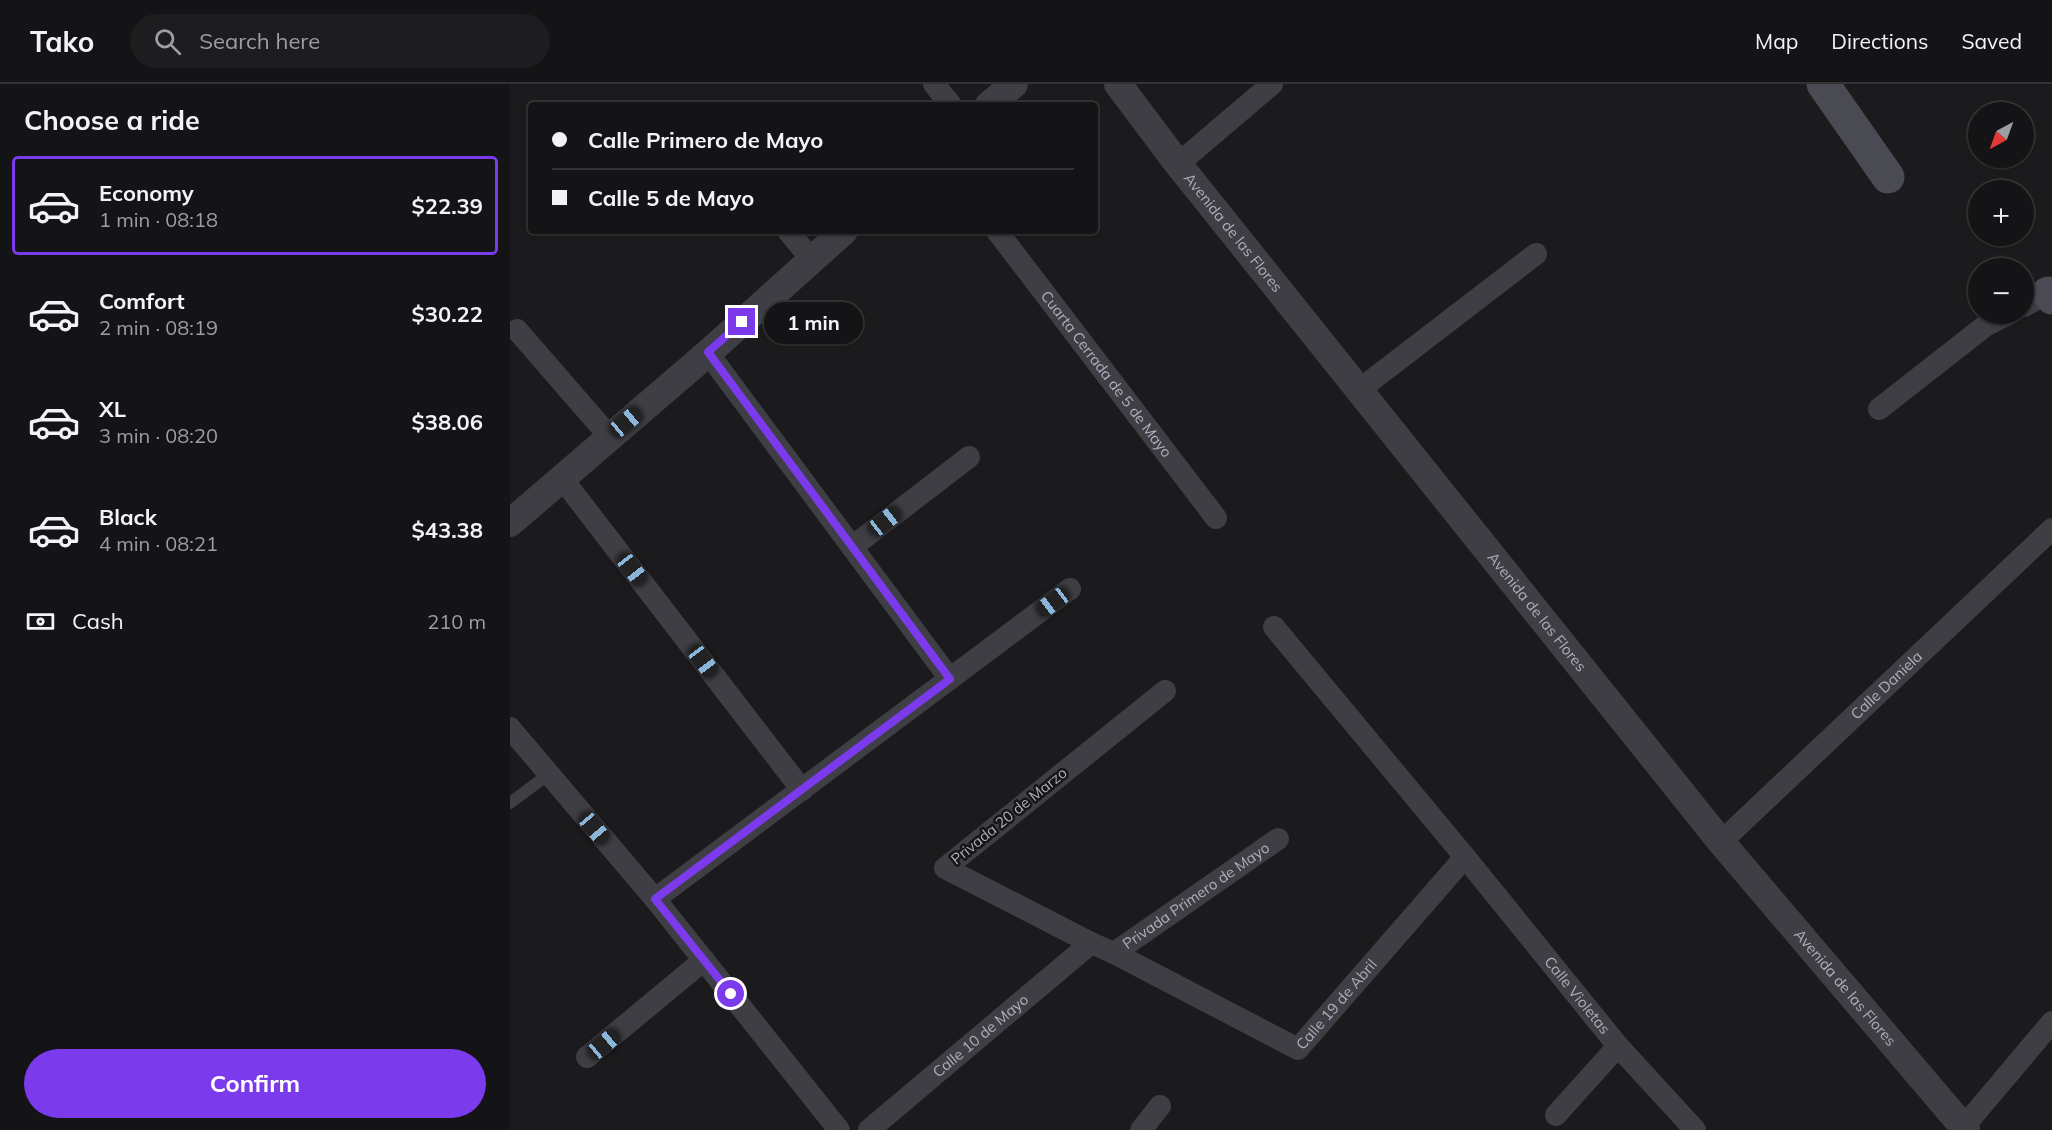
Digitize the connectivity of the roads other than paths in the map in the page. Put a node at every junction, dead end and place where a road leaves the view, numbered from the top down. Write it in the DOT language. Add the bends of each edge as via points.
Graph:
graph roads {
  1 [pos="934,84"];
  2 [pos="1014,84"];
  3 [pos="1118,84"];
  4 [pos="1272,84"];
  5 [pos="1823,84"];
  6 [pos="949,102"];
  7 [pos="993,102"];
  8 [pos="1178,164"];
  9 [pos="1888,177"];
  10 [pos="790,234"];
  11 [pos="841,234"];
  12 [pos="1000,234"];
  13 [pos="1536,254"];
  14 [pos="812,260"];
  15 [pos="1989,324"];
  16 [pos="517,330"];
  17 [pos="708,352"];
  18 [pos="1359,390"];
  19 [pos="1879,409"];
  20 [pos="609,436"];
  21 [pos="969,457"];
  22 [pos="561,477"];
  23 [pos="1216,518"];
  24 [pos="510,523"];
  25 [pos="2052,529"];
  26 [pos="852,547"];
  27 [pos="1070,589"];
  28 [pos="1274,627"];
  29 [pos="950,679"];
  30 [pos="1165,691"];
  31 [pos="510,728"];
  32 [pos="549,774"];
  33 [pos="802,790"];
  34 [pos="510,803"];
  35 [pos="1278,839"];
  36 [pos="1721,842"];
  37 [pos="1465,856"];
  38 [pos="655,899"];
  39 [pos="1091,943"];
  40 [pos="1114,952"];
  41 [pos="704,960"];
  42 [pos="2052,1022"];
  43 [pos="1618,1046"];
  44 [pos="587,1057"];
  45 [pos="1160,1106"];
  46 [pos="1556,1115"];
  47 [pos="1684,1126"];
  48 [pos="1963,1129"];
  49 [pos="839,1130"];
  50 [pos="869,1130"];
  51 [pos="1141,1130"];
  1 -- 6 [label="street"];
  2 -- 7 [label="street"];
  3 -- 8 [label="street, Avenida de las Flores"];
  4 -- 8 [label="street"];
  5 -- 9 [label="main road"];
  8 -- 18 [label="street, Avenida de las Flores"];
  10 -- 14 [label="street"];
  11 -- 14 [label="street"];
  12 -- 23 [label="street, Cuarta Cerrada de 5 de Mayo"];
  13 -- 18 [label="street"];
  14 -- 17 [label="street"];
  15 -- 19 [label="street"];
  16 -- 20 [label="street"];
  17 -- 20 [label="street"];
  17 -- 26 [label="street"];
  18 -- 36 [label="street, Avenida de las Flores"];
  20 -- 22 [label="street"];
  21 -- 26 [label="street"];
  22 -- 24 [label="street"];
  22 -- 33 [label="street"];
  25 -- 36 [label="street, Calle Daniela"];
  26 -- 29 [label="street"];
  27 -- 29 [label="street"];
  28 -- 37 [label="street, Calle Violetas"];
  29 -- 33 [label="street"];
  30 -- 39 [label="street, Privada 20 de Marzo" via="945,868"];
  31 -- 32 [label="street"];
  32 -- 34 [label="lane"];
  32 -- 38 [label="street"];
  33 -- 38 [label="street"];
  35 -- 40 [label="street, Privada Primero de Mayo"];
  36 -- 48 [label="street, Avenida de las Flores"];
  37 -- 40 [label="street, Calle 19 de Abril" via="1298,1049"];
  37 -- 43 [label="street, Calle Violetas"];
  38 -- 41 [label="street"];
  39 -- 40 [label="street, Privada 20 de Marzo"];
  39 -- 50 [label="street, Calle 10 de Mayo"];
  41 -- 44 [label="street"];
  41 -- 49 [label="street"];
  42 -- 48 [label="street"];
  43 -- 46 [label="street"];
  43 -- 47 [label="street, Calle Violetas"];
  45 -- 51 [label="street"];
}
